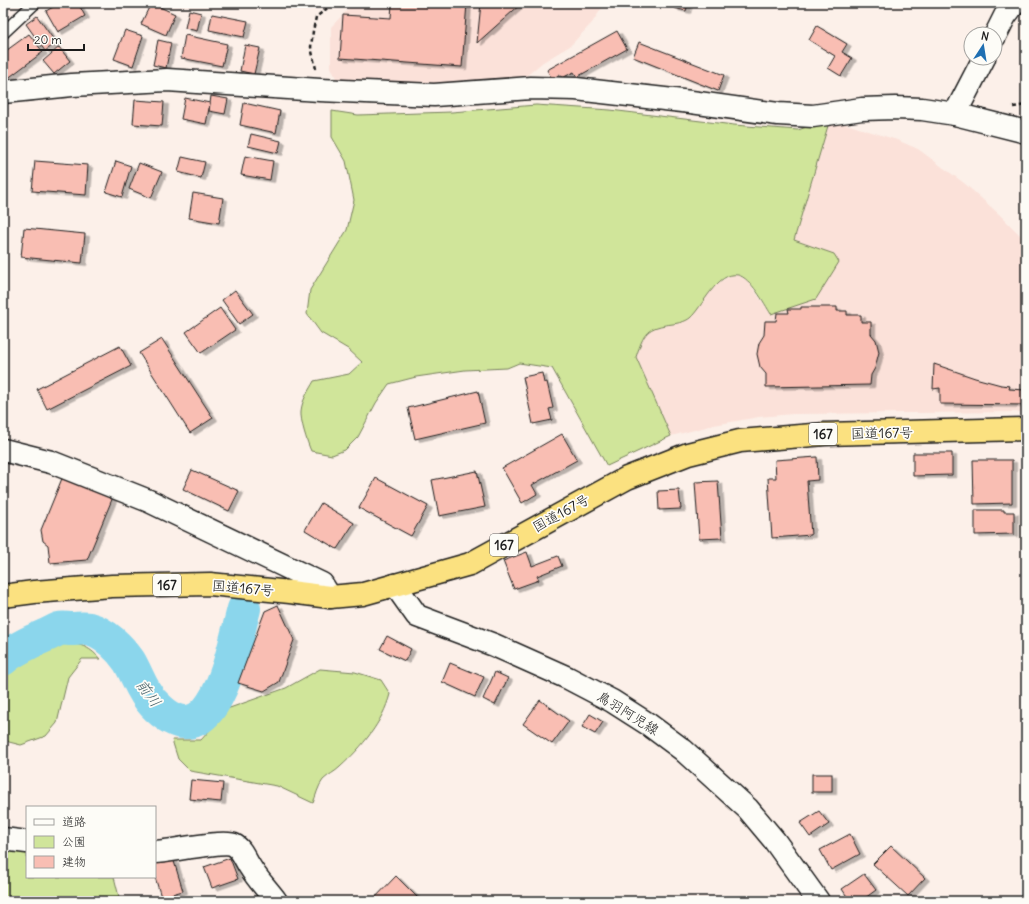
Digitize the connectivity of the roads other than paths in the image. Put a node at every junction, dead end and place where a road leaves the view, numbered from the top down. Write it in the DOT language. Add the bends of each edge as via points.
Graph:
graph roads {
  1 [pos="35,3"];
  2 [pos="1015,3"];
  3 [pos="1000,26"];
  4 [pos="3,33"];
  5 [pos="980,66"];
  6 [pos="3,92"];
  7 [pos="955,114"];
  8 [pos="1026,132"];
  9 [pos="1026,429"];
  10 [pos="3,450"];
  11 [pos="395,585"];
  12 [pos="3,596"];
  13 [pos="330,597"];
  14 [pos="3,839"];
  15 [pos="26,842"];
  16 [pos="156,852"];
  17 [pos="276,901"];
  18 [pos="818,901"];
  1 -- 4 [label="lane"];
  2 -- 3 [label="street"];
  5 -- 7 [label="street"];
  6 -- 7 [label="street" via="167,80 434,95 531,88 576,89 778,114 813,116 862,109 895,108"];
  7 -- 8 [label="street"];
  9 -- 11 [label="highway, 国道167号 / 167" via="825,434 740,440 688,454 627,478 470,564"];
  10 -- 13 [label="street" via="52,462 149,501 322,584"];
  11 -- 13 [label="highway, 国道167号 / 167" via="363,594"];
  11 -- 18 [label="street, 鳥羽阿児線" via="417,616 494,645 568,678 612,701 683,750 748,809"];
  12 -- 13 [label="highway, 国道167号 / 167" via="112,586 210,584"];
  14 -- 15 [label="street"];
  16 -- 17 [label="street" via="223,843 234,845"];
}
